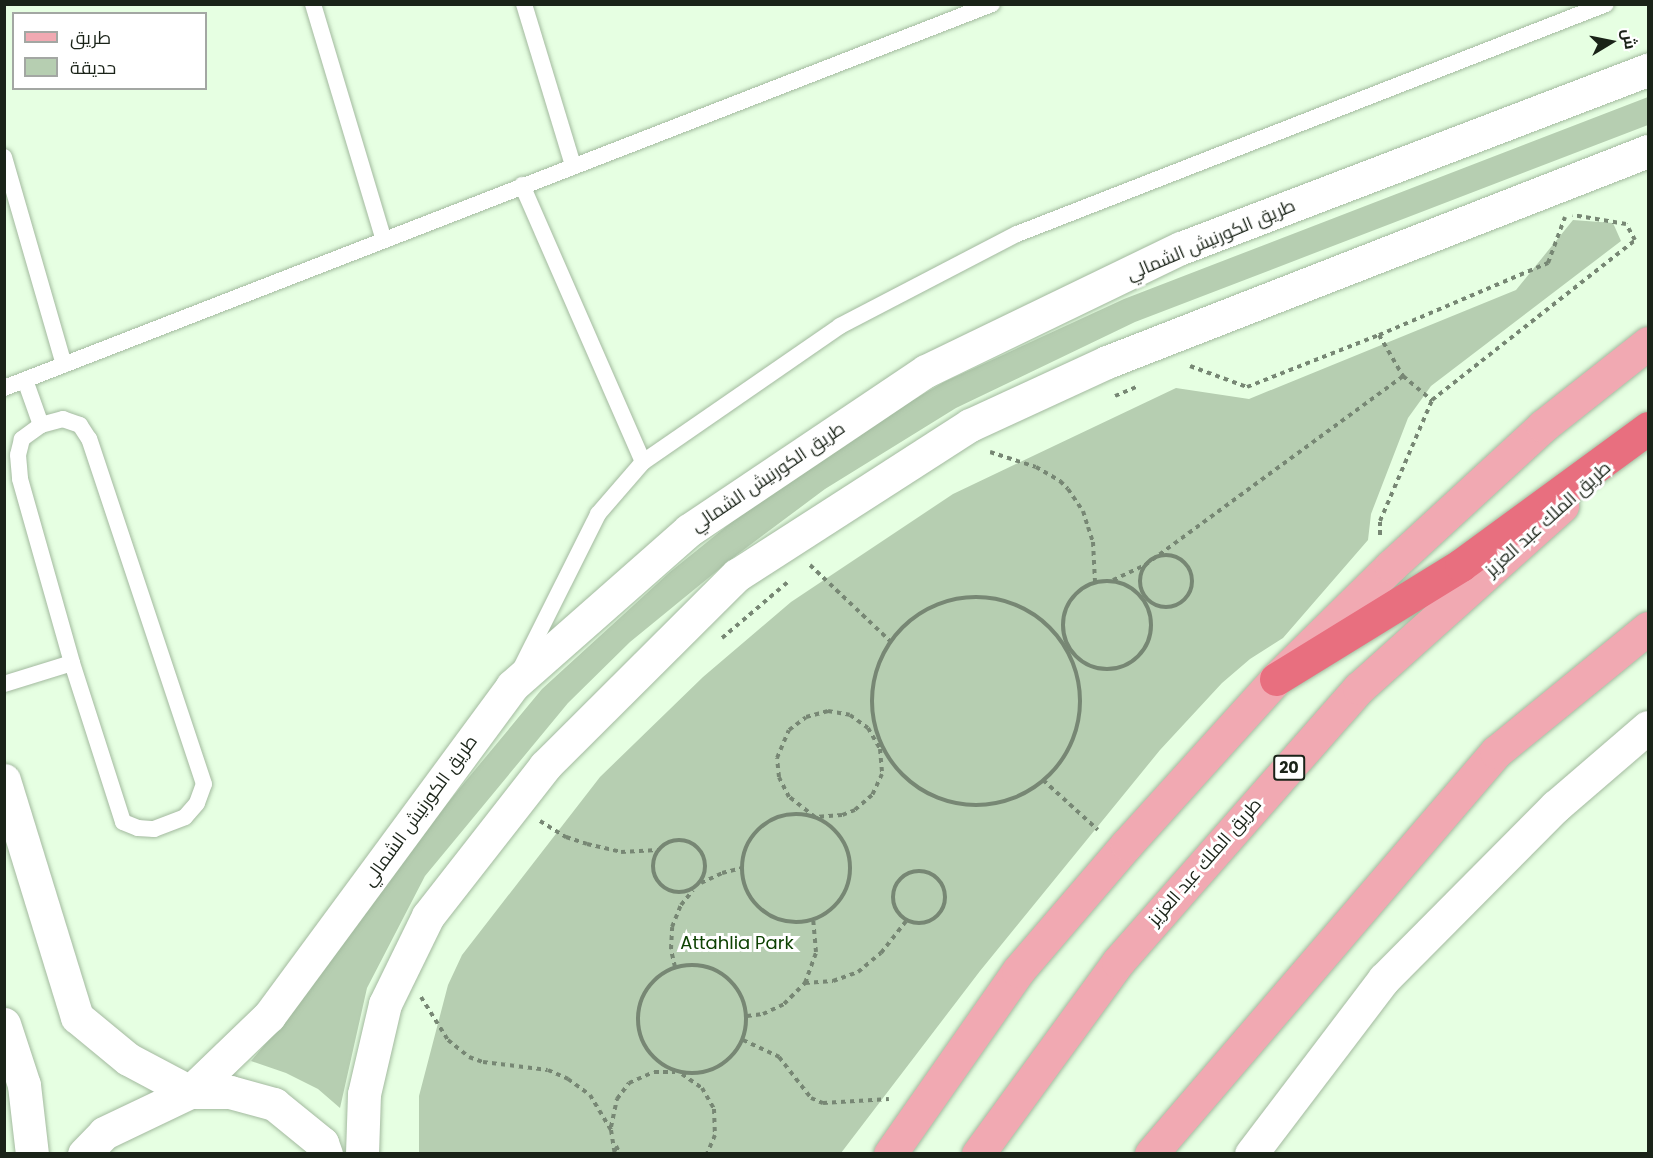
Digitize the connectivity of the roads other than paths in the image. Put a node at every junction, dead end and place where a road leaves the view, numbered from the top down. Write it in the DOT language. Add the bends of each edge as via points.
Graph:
graph roads {
  1 [pos="313,4"];
  2 [pos="524,4"];
  3 [pos="992,4"];
  4 [pos="1606,4"];
  5 [pos="1648,70"];
  6 [pos="1648,150"];
  7 [pos="4,157"];
  8 [pos="573,165"];
  9 [pos="522,185"];
  10 [pos="384,240"];
  11 [pos="1648,343"];
  12 [pos="64,365"];
  13 [pos="25,380"];
  14 [pos="4,388"];
  15 [pos="41,425"];
  16 [pos="1648,428"];
  17 [pos="643,462"];
  18 [pos="1648,628"];
  19 [pos="72,663"];
  20 [pos="1276,679"];
  21 [pos="4,684"];
  22 [pos="512,686"];
  23 [pos="1648,727"];
  24 [pos="4,780"];
  25 [pos="4,1024"];
  26 [pos="190,1092"];
  27 [pos="32,1154"];
  28 [pos="84,1154"];
  29 [pos="326,1154"];
  30 [pos="362,1154"];
  31 [pos="890,1154"];
  32 [pos="978,1154"];
  33 [pos="1151,1154"];
  34 [pos="1251,1154"];
  1 -- 10 [label="lane"];
  2 -- 8 [label="lane"];
  3 -- 8 [label="lane"];
  4 -- 17 [label="lane" via="1017,234 840,327"];
  5 -- 22 [label="main road, طريق الكورنيش الشمالي" via="1181,248 926,371 689,530"];
  6 -- 30 [label="main road" via="1107,362 970,425 737,575 545,766 428,916 385,1004 364,1094"];
  7 -- 12 [label="lane"];
  8 -- 9 [label="lane"];
  9 -- 10 [label="lane"];
  9 -- 17 [label="lane"];
  10 -- 12 [label="lane"];
  11 -- 20 [label="main road" via="1543,426"];
  12 -- 13 [label="lane"];
  13 -- 14 [label="lane"];
  13 -- 15 [label="lane"];
  15 -- 19 [label="lane" via="22,439 18,455 20,479"];
  15 -- 19 [label="lane" via="63,418 80,425 89,439 204,784 197,803 185,817 154,829 123,822"];
  16 -- 20 [label="highway" via="1461,565"];
  16 -- 32 [label="main road, طريق الملك عبد العزيز / 20" via="1359,688 1118,962"];
  17 -- 22 [label="lane" via="598,514"];
  18 -- 33 [label="main road" via="1496,752"];
  19 -- 21 [label="lane"];
  20 -- 31 [label="main road" via="1126,844 1018,971"];
  22 -- 26 [label="main road, طريق الكورنيش الشمالي" via="269,1016"];
  23 -- 34 [label="main road" via="1556,806 1384,979"];
  24 -- 26 [label="main road" via="77,1017 128,1059"];
  25 -- 27 [label="main road" via="24,1085"];
  26 -- 28 [label="main road, طريق الكورنيش الشمالي" via="104,1133"];
  26 -- 29 [label="main road" via="230,1092 274,1104 322,1143"];
}
